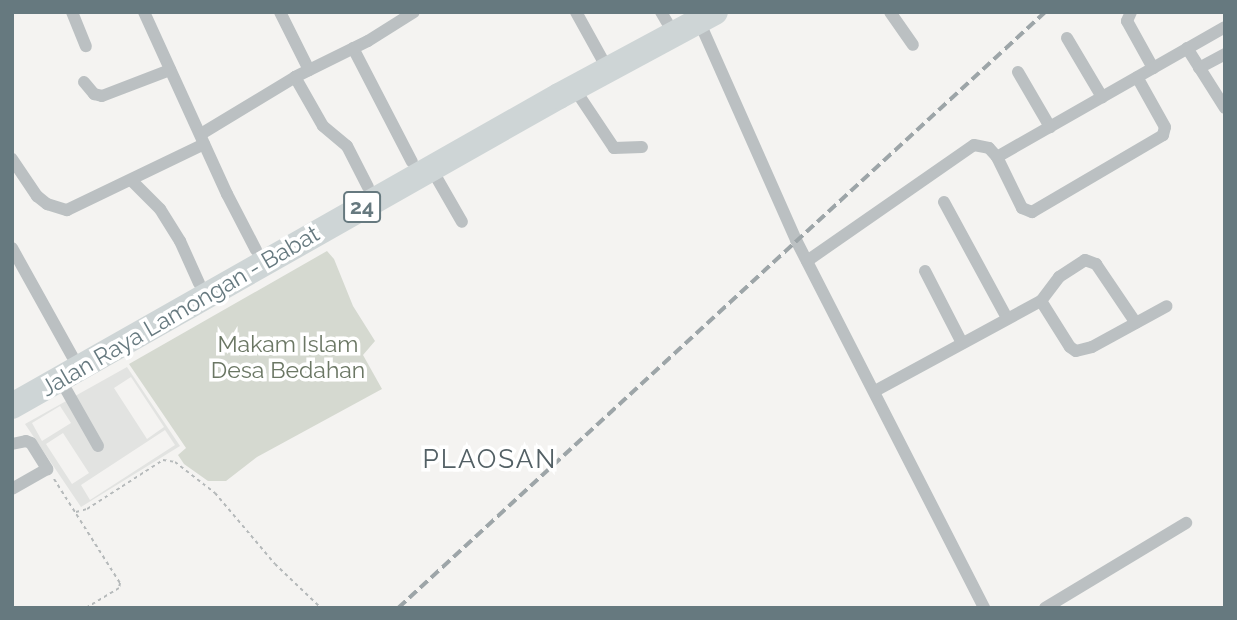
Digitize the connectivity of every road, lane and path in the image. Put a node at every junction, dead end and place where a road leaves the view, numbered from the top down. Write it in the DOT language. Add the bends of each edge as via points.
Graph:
graph roads {
  1 [pos="72,12"];
  2 [pos="144,12"];
  3 [pos="280,12"];
  4 [pos="415,12"];
  5 [pos="576,12"];
  6 [pos="890,12"];
  7 [pos="1130,12"];
  8 [pos="685,16"];
  9 [pos="1225,27"];
  10 [pos="1067,38"];
  11 [pos="913,45"];
  12 [pos="86,46"];
  13 [pos="353,48"];
  14 [pos="1187,48"];
  15 [pos="1225,54"];
  16 [pos="602,59"];
  17 [pos="1153,68"];
  18 [pos="1199,68"];
  19 [pos="170,70"];
  20 [pos="309,70"];
  21 [pos="1018,72"];
  22 [pos="295,77"];
  23 [pos="1137,77"];
  24 [pos="84,82"];
  25 [pos="574,88"];
  26 [pos="1102,97"];
  27 [pos="1225,108"];
  28 [pos="1050,127"];
  29 [pos="202,139"];
  30 [pos="642,147"];
  31 [pos="997,157"];
  32 [pos="12,159"];
  33 [pos="421,165"];
  34 [pos="131,180"];
  35 [pos="368,187"];
  36 [pos="944,202"];
  37 [pos="462,222"];
  38 [pos="12,248"];
  39 [pos="257,250"];
  40 [pos="807,261"];
  41 [pos="925,271"];
  42 [pos="199,283"];
  43 [pos="1041,301"];
  44 [pos="1167,306"];
  45 [pos="1007,318"];
  46 [pos="1136,323"];
  47 [pos="962,343"];
  48 [pos="66,361"];
  49 [pos="12,390"];
  50 [pos="875,391"];
  51 [pos="12,406"];
  52 [pos="12,444"];
  53 [pos="98,446"];
  54 [pos="47,469"];
  55 [pos="12,489"];
  56 [pos="76,512"];
  57 [pos="1186,523"];
  58 [pos="86,608"];
  59 [pos="321,608"];
  60 [pos="984,608"];
  61 [pos="1045,608"];
  1 -- 12 [label="street"];
  2 -- 19 [label="street"];
  3 -- 20 [label="street"];
  4 -- 13 [label="street"];
  5 -- 16 [label="street"];
  6 -- 11 [label="street"];
  7 -- 17 [label="street" via="1128,21"];
  8 -- 16 [label="highway, Jalan Raya Lamongan - Babat / 24"];
  8 -- 25 [label="highway, Jalan Raya Lamongan - Babat / 24"];
  8 -- 40 [label="street"];
  9 -- 14 [label="street"];
  10 -- 26 [label="street"];
  13 -- 20 [label="street"];
  13 -- 33 [label="street"];
  14 -- 17 [label="street"];
  14 -- 18 [label="street"];
  15 -- 18 [label="street"];
  16 -- 33 [label="highway, Jalan Raya Lamongan - Babat / 24"];
  17 -- 23 [label="street"];
  18 -- 27 [label="street"];
  19 -- 24 [label="street" via="102,96"];
  19 -- 29 [label="street"];
  20 -- 22 [label="street"];
  21 -- 28 [label="street"];
  22 -- 29 [label="street"];
  22 -- 35 [label="street" via="323,126 347,146"];
  23 -- 26 [label="street"];
  23 -- 31 [label="street" via="1165,127 1163,135 1032,212 1022,208"];
  25 -- 30 [label="street" via="614,148"];
  25 -- 33 [label="highway, Jalan Raya Lamongan - Babat / 24"];
  26 -- 28 [label="street"];
  28 -- 31 [label="street"];
  29 -- 34 [label="street"];
  29 -- 39 [label="street"];
  31 -- 40 [label="street" via="989,148 974,145"];
  32 -- 34 [label="street" via="27,185 58,209 67,210"];
  33 -- 35 [label="highway, Jalan Raya Lamongan - Babat / 24"];
  33 -- 37 [label="street"];
  33 -- 48 [label="highway, Jalan Raya Lamongan - Babat / 24"];
  34 -- 42 [label="street" via="160,209"];
  35 -- 39 [label="highway, Jalan Raya Lamongan - Babat / 24"];
  36 -- 45 [label="street"];
  38 -- 48 [label="street" via="57,330"];
  39 -- 42 [label="highway, Jalan Raya Lamongan - Babat / 24"];
  40 -- 50 [label="street"];
  41 -- 47 [label="street"];
  42 -- 48 [label="highway, Jalan Raya Lamongan - Babat / 24"];
  43 -- 45 [label="street"];
  43 -- 46 [label="street" via="1076,351"];
  43 -- 46 [label="street" via="1059,277 1089,260"];
  44 -- 46 [label="street"];
  45 -- 47 [label="street"];
  47 -- 50 [label="street"];
  48 -- 49 [label="highway, Jalan Raya Lamongan - Babat / 24"];
  48 -- 51 [label="highway, Jalan Raya Lamongan - Babat / 24"];
  48 -- 53 [label="street"];
  50 -- 60 [label="street"];
  52 -- 54 [label="street" via="32,443"];
  54 -- 55 [label="street"];
  54 -- 56 [label="path"];
  56 -- 58 [label="path" via="120,583"];
  56 -- 59 [label="path" via="163,460 175,462 215,493 275,564"];
  57 -- 61 [label="street"];
}
